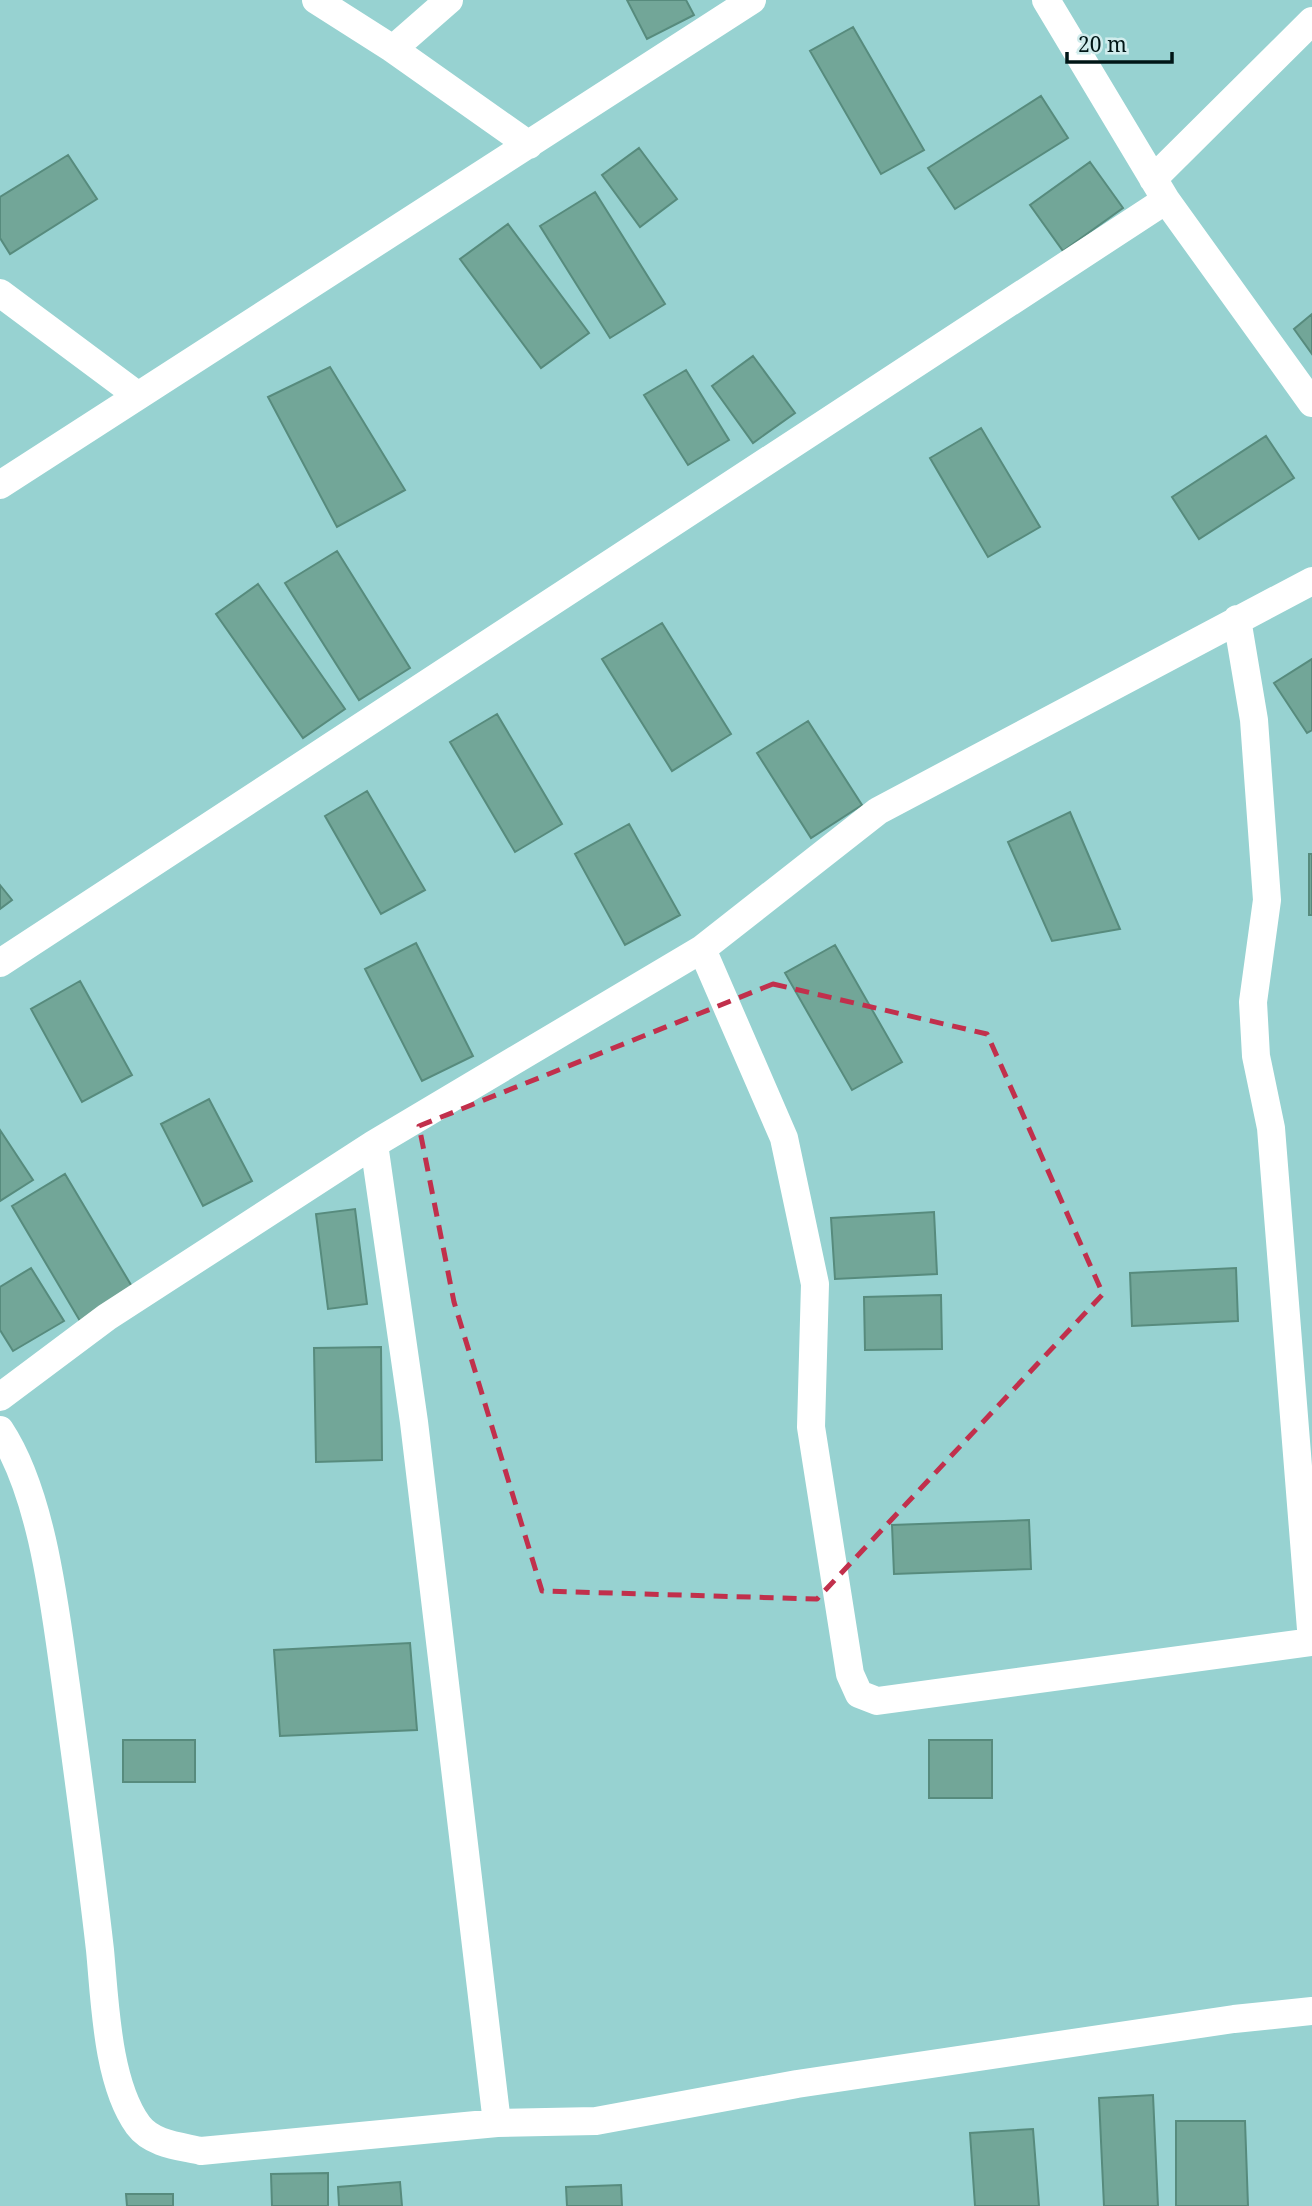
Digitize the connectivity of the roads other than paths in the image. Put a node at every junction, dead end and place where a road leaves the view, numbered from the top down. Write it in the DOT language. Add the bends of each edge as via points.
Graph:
graph roads {
  1 [pos="316,0"];
  2 [pos="449,0"];
  3 [pos="752,0"];
  4 [pos="1046,0"];
  5 [pos="1312,21"];
  6 [pos="393,49"];
  7 [pos="528,145"];
  8 [pos="1160,189"];
  9 [pos="0,293"];
  10 [pos="137,395"];
  11 [pos="1312,403"];
  12 [pos="0,485"];
  13 [pos="1312,581"];
  14 [pos="1237,619"];
  15 [pos="702,950"];
  16 [pos="0,963"];
  17 [pos="374,1144"];
  18 [pos="0,1396"];
  19 [pos="0,1430"];
  20 [pos="1311,1642"];
  21 [pos="1312,2011"];
  22 [pos="497,2123"];
  1 -- 6 [label="street"];
  2 -- 6 [label="street"];
  3 -- 7 [label="street"];
  4 -- 8 [label="street"];
  5 -- 8 [label="street"];
  6 -- 7 [label="street"];
  7 -- 10 [label="street"];
  8 -- 11 [label="street"];
  8 -- 16 [label="street"];
  9 -- 10 [label="street"];
  10 -- 12 [label="street"];
  13 -- 14 [label="street"];
  14 -- 15 [label="street" via="878,811"];
  14 -- 20 [label="street" via="1254,720 1267,900 1253,1002 1256,1056 1271,1128"];
  15 -- 17 [label="street"];
  15 -- 20 [label="street" via="783,1138 815,1284 811,1427 850,1674 859,1695 877,1701"];
  17 -- 18 [label="street" via="107,1317"];
  17 -- 22 [label="street" via="414,1422"];
  19 -- 22 [label="street" via="30,1495 56,1613 109,2036 123,2095 139,2127 162,2143 201,2151"];
  21 -- 22 [label="street" via="810,2082 596,2121"];
}
